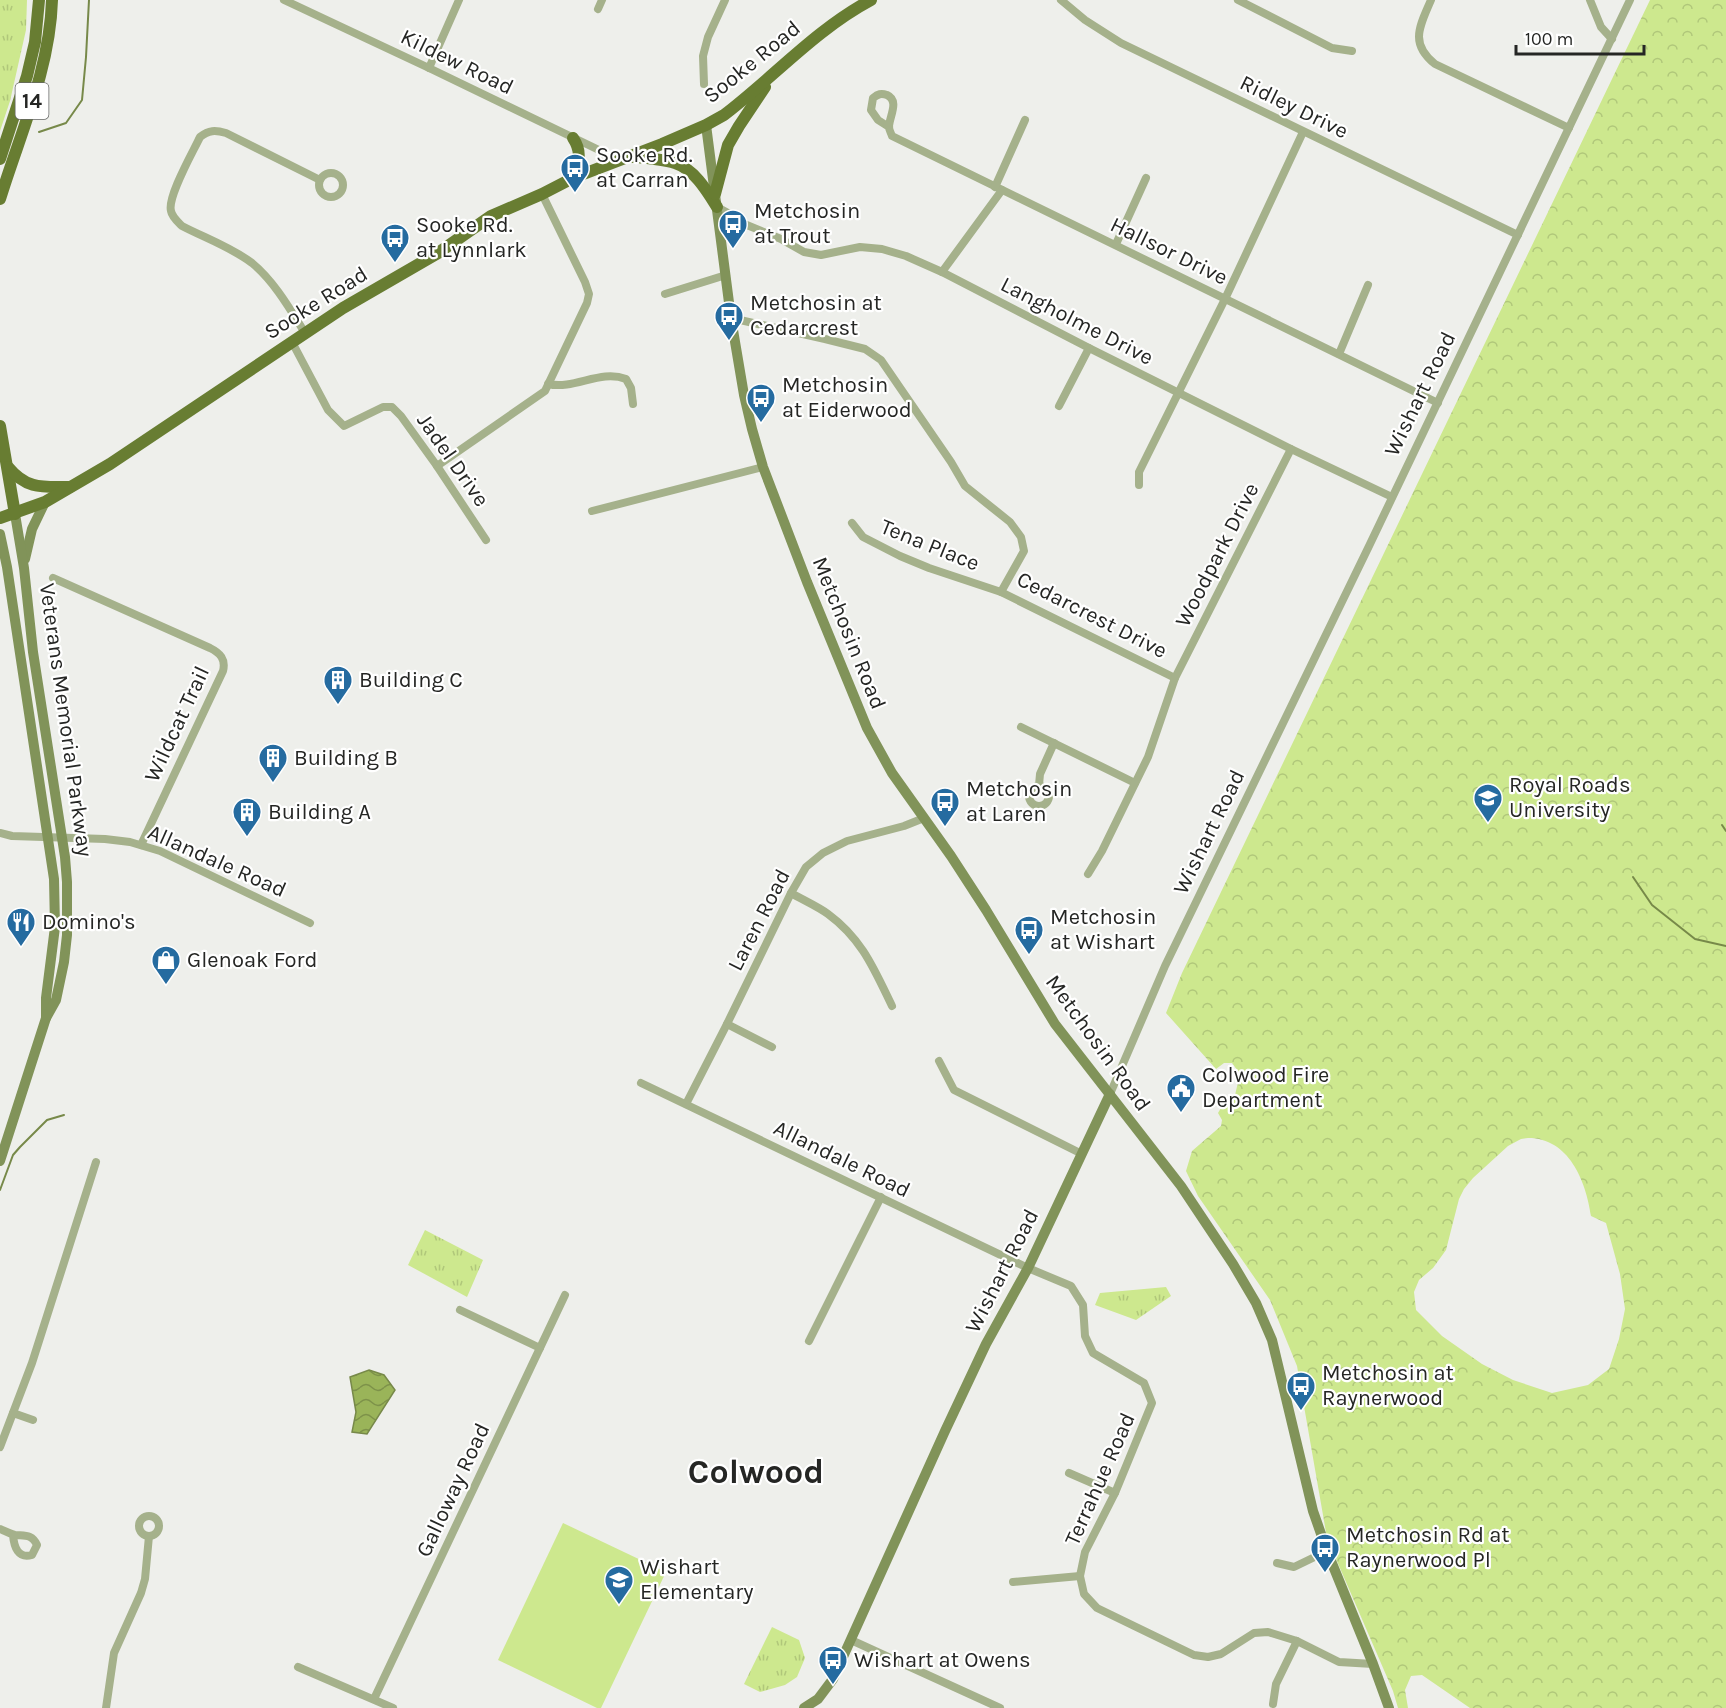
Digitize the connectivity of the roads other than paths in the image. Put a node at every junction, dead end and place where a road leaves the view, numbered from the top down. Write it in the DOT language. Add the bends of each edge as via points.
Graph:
graph roads {
  1 [pos="39,0"];
  2 [pos="52,0"];
  3 [pos="284,0"];
  4 [pos="459,0"];
  5 [pos="602,0"];
  6 [pos="725,0"];
  7 [pos="871,0"];
  8 [pos="1061,0"];
  9 [pos="1238,0"];
  10 [pos="1431,0"];
  11 [pos="1590,0"];
  12 [pos="1630,0"];
  13 [pos="598,9"];
  14 [pos="1612,39"];
  15 [pos="1352,51"];
  16 [pos="429,68"];
  17 [pos="778,69"];
  18 [pos="704,84"];
  19 [pos="1025,120"];
  20 [pos="706,125"];
  21 [pos="889,127"];
  22 [pos="1569,128"];
  23 [pos="1303,132"];
  24 [pos="573,138"];
  25 [pos="628,156"];
  26 [pos="0,159"];
  27 [pos="609,163"];
  28 [pos="573,178"];
  29 [pos="1146,178"];
  30 [pos="320,180"];
  31 [pos="999,189"];
  32 [pos="542,194"];
  33 [pos="716,194"];
  34 [pos="0,199"];
  35 [pos="717,207"];
  36 [pos="737,221"];
  37 [pos="721,235"];
  38 [pos="1518,235"];
  39 [pos="1116,244"];
  40 [pos="942,272"];
  41 [pos="726,275"];
  42 [pos="1368,285"];
  43 [pos="665,294"];
  44 [pos="1225,299"];
  45 [pos="731,318"];
  46 [pos="305,333"];
  47 [pos="292,342"];
  48 [pos="1089,348"];
  49 [pos="1339,354"];
  50 [pos="548,384"];
  51 [pos="1178,393"];
  52 [pos="1438,403"];
  53 [pos="633,404"];
  54 [pos="1059,406"];
  55 [pos="0,426"];
  56 [pos="1291,449"];
  57 [pos="437,465"];
  58 [pos="7,466"];
  59 [pos="763,467"];
  60 [pos="1139,485"];
  61 [pos="71,487"];
  62 [pos="1392,497"];
  63 [pos="45,502"];
  64 [pos="592,511"];
  65 [pos="15,514"];
  66 [pos="0,518"];
  67 [pos="852,523"];
  68 [pos="0,534"];
  69 [pos="486,540"];
  70 [pos="4,563"];
  71 [pos="24,568"];
  72 [pos="53,578"];
  73 [pos="1001,592"];
  74 [pos="1175,678"];
  75 [pos="1021,727"];
  76 [pos="1054,743"];
  77 [pos="1135,783"];
  78 [pos="1039,785"];
  79 [pos="924,818"];
  80 [pos="0,833"];
  81 [pos="49,837"];
  82 [pos="61,837"];
  83 [pos="141,845"];
  84 [pos="1088,874"];
  85 [pos="791,893"];
  86 [pos="310,923"];
  87 [pos="892,1006"];
  88 [pos="46,1018"];
  89 [pos="727,1024"];
  90 [pos="772,1047"];
  91 [pos="939,1061"];
  92 [pos="641,1083"];
  93 [pos="1110,1094"];
  94 [pos="686,1104"];
  95 [pos="1082,1154"];
  96 [pos="0,1161"];
  97 [pos="96,1162"];
  98 [pos="881,1197"];
  99 [pos="1028,1268"];
  100 [pos="565,1295"];
  101 [pos="460,1310"];
  102 [pos="809,1341"];
  103 [pos="540,1348"];
  104 [pos="13,1413"];
  105 [pos="33,1420"];
  106 [pos="0,1447"];
  107 [pos="1069,1473"];
  108 [pos="1115,1493"];
  109 [pos="0,1529"];
  110 [pos="13,1535"];
  111 [pos="149,1536"];
  112 [pos="1327,1551"];
  113 [pos="1277,1563"];
  114 [pos="1080,1576"];
  115 [pos="1013,1582"];
  116 [pos="851,1640"];
  117 [pos="1297,1641"];
  118 [pos="1373,1664"];
  119 [pos="298,1667"];
  120 [pos="374,1699"];
  121 [pos="1273,1704"];
  122 [pos="106,1708"];
  123 [pos="393,1708"];
  124 [pos="804,1708"];
  125 [pos="1000,1708"];
  126 [pos="1389,1708"];
  1 -- 26 [label="main road, 14" via="27,76"];
  2 -- 34 [label="main road, 14" via="40,77"];
  3 -- 16 [label="street, Kildew Road"];
  4 -- 16 [label="street"];
  5 -- 13 [label="street"];
  6 -- 18 [label="street" via="703,56"];
  7 -- 17 [label="main road, Sooke Road" via="832,24"];
  8 -- 23 [label="street, Ridley Drive" via="1121,43"];
  9 -- 15 [label="street" via="1332,48"];
  10 -- 22 [label="street" via="1418,39 1426,56 1435,64"];
  11 -- 14 [label="street" via="1601,27"];
  12 -- 14 [label="street, Wishart Road"];
  14 -- 22 [label="street, Wishart Road"];
  16 -- 24 [label="street, Kildew Road"];
  17 -- 20 [label="main road, Sooke Road" via="724,115"];
  17 -- 33 [label="main road" via="728,145"];
  19 -- 31 [label="street"];
  20 -- 25 [label="main road, Sooke Road"];
  20 -- 33 [label="main road, Metchosin Road"];
  21 -- 31 [label="street, Hallsor Drive" via="892,136"];
  22 -- 38 [label="street, Wishart Road"];
  23 -- 38 [label="street, Ridley Drive"];
  23 -- 44 [label="street"];
  24 -- 27 [label="street, Kildew Road" via="601,151"];
  24 -- 28 [label="main road" via="579,148"];
  25 -- 27 [label="main road, Sooke Road"];
  25 -- 35 [label="main road" via="686,168"];
  27 -- 28 [label="main road, Sooke Road"];
  28 -- 32 [label="main road, Sooke Road"];
  29 -- 39 [label="street"];
  30 -- 46 [label="street" via="215,130 200,137 171,198 175,219 252,263"];
  31 -- 39 [label="street, Hallsor Drive"];
  31 -- 40 [label="street"];
  32 -- 46 [label="main road, Sooke Road" via="491,216 438,253"];
  32 -- 50 [label="street" via="589,294"];
  33 -- 35 [label="main road, Metchosin Road"];
  35 -- 36 [label="street, Langholme Drive"];
  35 -- 37 [label="main road, Metchosin Road"];
  36 -- 37 [label="street"];
  36 -- 40 [label="street, Langholme Drive" via="804,252 821,255 860,247 882,249"];
  37 -- 41 [label="main road, Metchosin Road"];
  38 -- 52 [label="street, Wishart Road"];
  39 -- 44 [label="street, Hallsor Drive"];
  40 -- 48 [label="street, Langholme Drive"];
  41 -- 43 [label="street"];
  41 -- 45 [label="main road, Metchosin Road"];
  42 -- 49 [label="street"];
  44 -- 49 [label="street, Hallsor Drive"];
  44 -- 51 [label="street"];
  45 -- 59 [label="main road, Metchosin Road" via="744,395"];
  45 -- 73 [label="street, Cedarcrest Drive" via="865,349 881,360 965,486 1010,522 1021,537 1024,551"];
  46 -- 47 [label="main road, Sooke Road"];
  47 -- 57 [label="street, Jadel Drive" via="335,419 344,426 383,407 392,407"];
  47 -- 61 [label="main road, Sooke Road"];
  48 -- 51 [label="street, Langholme Drive"];
  48 -- 54 [label="street"];
  49 -- 52 [label="street, Hallsor Drive"];
  50 -- 53 [label="street" via="558,386 617,375 626,379 631,388"];
  50 -- 57 [label="street" via="538,397"];
  51 -- 56 [label="street, Langholme Drive"];
  51 -- 60 [label="street" via="1139,472"];
  52 -- 62 [label="street, Wishart Road"];
  55 -- 58 [label="main road, Veterans Memorial Parkway"];
  56 -- 62 [label="street, Langholme Drive"];
  56 -- 74 [label="street, Woodpark Drive"];
  57 -- 69 [label="street, Jadel Drive"];
  58 -- 61 [label="main road" via="28,484 42,488"];
  58 -- 65 [label="main road, Veterans Memorial Parkway"];
  59 -- 64 [label="street"];
  59 -- 79 [label="main road, Metchosin Road" via="867,728"];
  61 -- 63 [label="main road, Sooke Road"];
  62 -- 93 [label="street, Wishart Road" via="1165,966"];
  63 -- 65 [label="main road, Sooke Road"];
  63 -- 71 [label="main road" via="29,540"];
  65 -- 66 [label="main road, Sooke Road"];
  65 -- 71 [label="main road, Veterans Memorial Parkway"];
  67 -- 73 [label="street, Tena Place" via="863,537 900,556"];
  68 -- 70 [label="main road, Veterans Memorial Parkway"];
  70 -- 81 [label="main road, Veterans Memorial Parkway"];
  71 -- 82 [label="main road, Veterans Memorial Parkway"];
  72 -- 83 [label="street, Wildcat Trail" via="210,648 224,660 223,671"];
  73 -- 74 [label="street, Cedarcrest Drive"];
  74 -- 77 [label="street, Woodpark Drive"];
  75 -- 76 [label="street"];
  76 -- 77 [label="street"];
  76 -- 78 [label="street"];
  77 -- 84 [label="street, Woodpark Drive"];
  79 -- 85 [label="street, Laren Road" via="847,841 823,853 806,867"];
  79 -- 93 [label="main road, Metchosin Road" via="1056,1024"];
  80 -- 81 [label="street, Allandale Road"];
  81 -- 82 [label="street, Allandale Road"];
  81 -- 88 [label="main road, Veterans Memorial Parkway" via="56,903"];
  82 -- 83 [label="street, Allandale Road" via="105,838"];
  82 -- 88 [label="main road, Veterans Memorial Parkway" via="67,882 67,935 56,1000"];
  83 -- 86 [label="street, Allandale Road"];
  85 -- 87 [label="street" via="827,913 850,934 866,954"];
  85 -- 89 [label="street, Laren Road"];
  88 -- 96 [label="main road, Veterans Memorial Parkway"];
  89 -- 90 [label="street"];
  89 -- 94 [label="street, Laren Road"];
  91 -- 95 [label="street" via="954,1089"];
  92 -- 94 [label="street, Allandale Road"];
  93 -- 95 [label="main road, Wishart Road"];
  93 -- 112 [label="main road, Metchosin Road" via="1181,1186 1256,1304 1272,1340 1302,1468"];
  94 -- 98 [label="street, Allandale Road"];
  95 -- 99 [label="main road, Wishart Road"];
  97 -- 104 [label="street"];
  98 -- 99 [label="street, Allandale Road"];
  98 -- 102 [label="street"];
  99 -- 108 [label="street, Terrahue Road" via="1071,1286 1083,1305 1085,1336 1093,1353 1144,1383 1152,1403"];
  99 -- 116 [label="main road, Wishart Road" via="986,1344"];
  100 -- 103 [label="street, Galloway Road"];
  101 -- 103 [label="street"];
  103 -- 120 [label="street, Galloway Road"];
  104 -- 105 [label="street"];
  104 -- 106 [label="street"];
  107 -- 108 [label="street"];
  108 -- 114 [label="street, Terrahue Road" via="1085,1552"];
  109 -- 110 [label="street"];
  111 -- 122 [label="street" via="145,1579 114,1653"];
  112 -- 113 [label="street" via="1293,1567"];
  112 -- 118 [label="main road, Metchosin Road"];
  114 -- 115 [label="street"];
  114 -- 117 [label="street, Terrahue Road" via="1084,1594 1097,1608 1194,1655 1221,1654 1254,1633 1268,1632"];
  116 -- 124 [label="main road, Wishart Road" via="827,1689"];
  116 -- 125 [label="street"];
  117 -- 118 [label="street, Terrahue Road" via="1339,1662"];
  117 -- 121 [label="street" via="1276,1684"];
  118 -- 126 [label="main road, Metchosin Road"];
  119 -- 120 [label="street"];
  120 -- 123 [label="street"];
}
